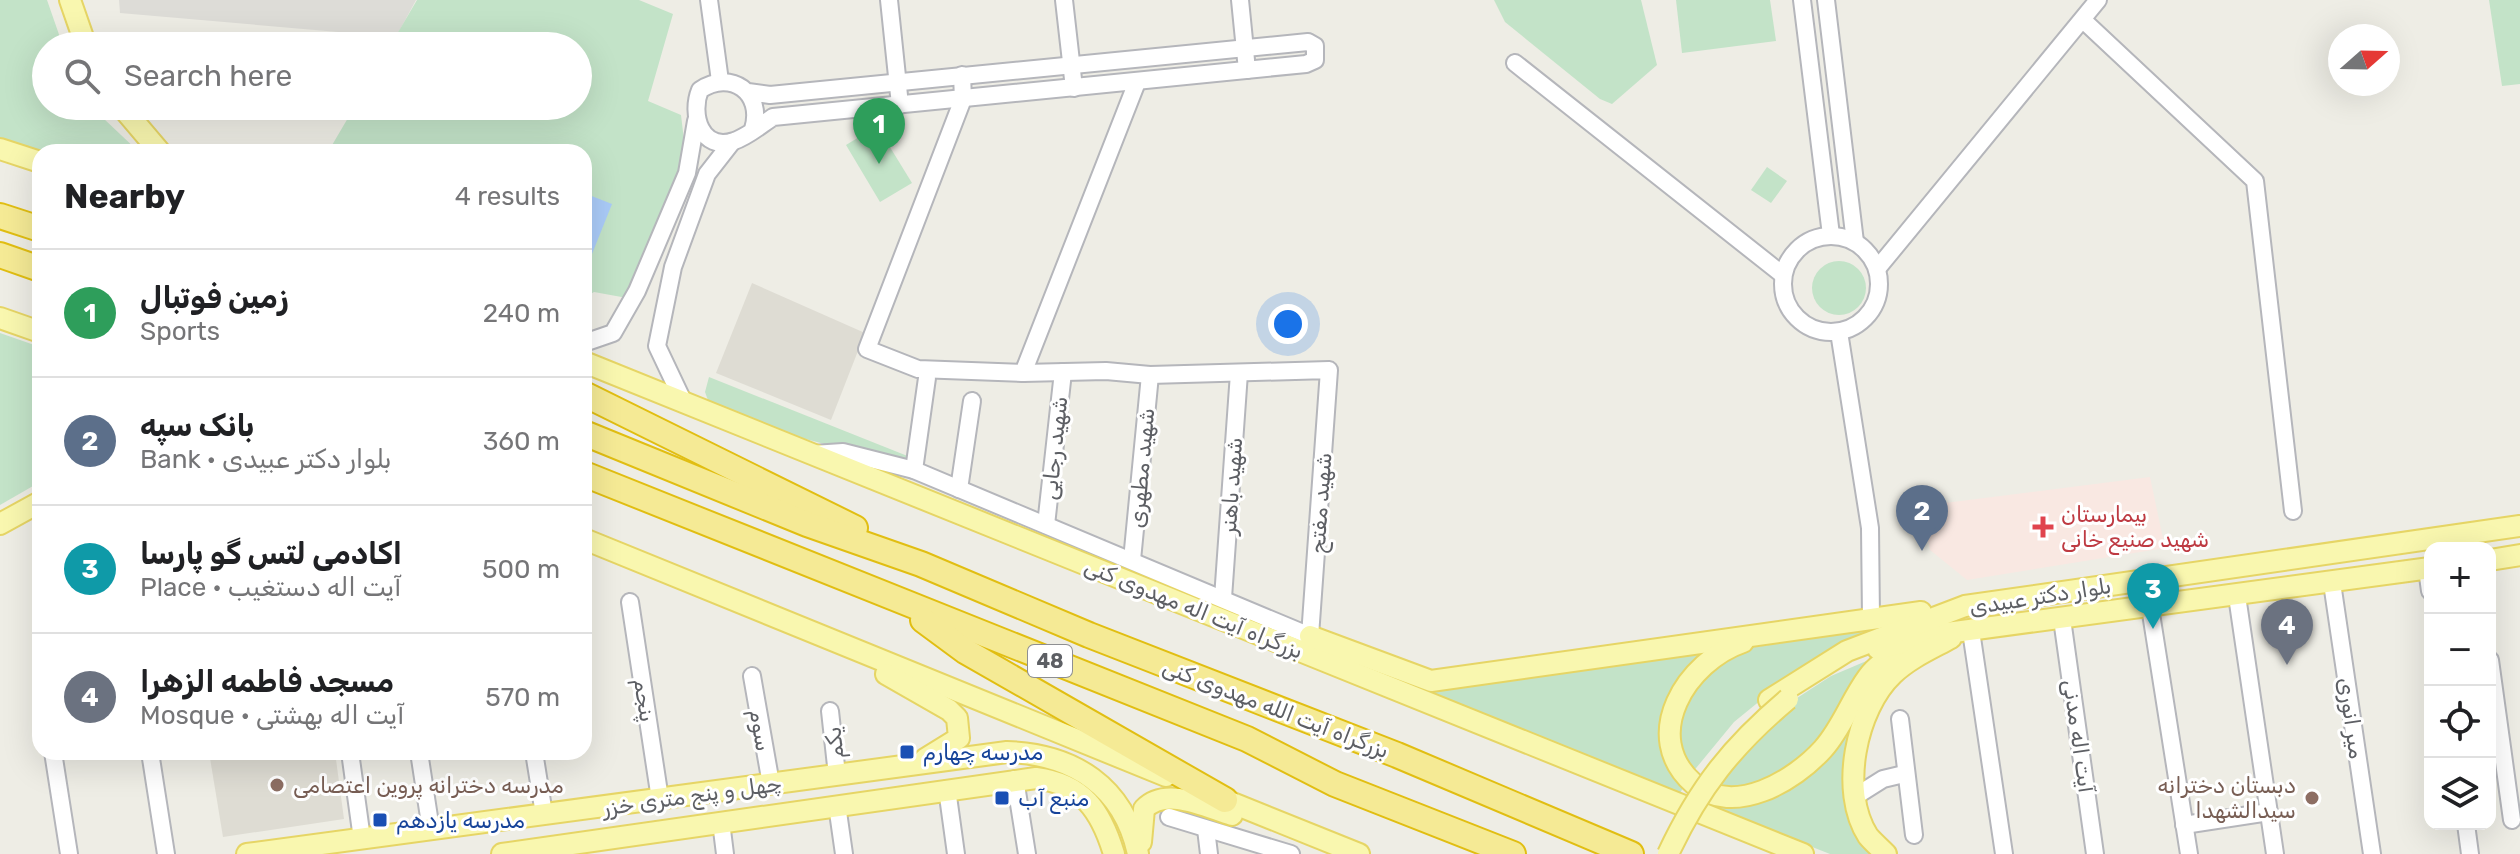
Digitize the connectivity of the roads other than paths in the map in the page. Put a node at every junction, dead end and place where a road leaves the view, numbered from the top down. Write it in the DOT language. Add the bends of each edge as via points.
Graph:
graph roads {
  1 [pos="70,0"];
  2 [pos="709,0"];
  3 [pos="889,0"];
  4 [pos="1064,0"];
  5 [pos="1240,0"];
  6 [pos="1802,0"];
  7 [pos="1826,0"];
  8 [pos="2098,0"];
  9 [pos="2083,20"];
  10 [pos="81,32"];
  11 [pos="1245,46"];
  12 [pos="1070,63"];
  13 [pos="1515,63"];
  14 [pos="1247,70"];
  15 [pos="962,75"];
  16 [pos="720,81"];
  17 [pos="898,81"];
  18 [pos="1137,82"];
  19 [pos="1074,88"];
  20 [pos="748,92"];
  21 [pos="963,99"];
  22 [pos="900,105"];
  23 [pos="133,120"];
  24 [pos="696,121"];
  25 [pos="753,129"];
  26 [pos="732,142"];
  27 [pos="153,144"];
  28 [pos="0,149"];
  29 [pos="32,159"];
  30 [pos="0,216"];
  31 [pos="32,226"];
  32 [pos="1831,235"];
  33 [pos="1855,242"];
  34 [pos="0,255"];
  35 [pos="32,266"];
  36 [pos="1877,269"];
  37 [pos="1783,275"];
  38 [pos="0,318"];
  39 [pos="32,329"];
  40 [pos="1839,332"];
  41 [pos="592,340"];
  42 [pos="592,365"];
  43 [pos="1063,372"];
  44 [pos="1023,373"];
  45 [pos="1239,373"];
  46 [pos="1150,375"];
  47 [pos="927,378"];
  48 [pos="592,398"];
  49 [pos="972,401"];
  50 [pos="684,403"];
  51 [pos="592,436"];
  52 [pos="810,454"];
  53 [pos="914,470"];
  54 [pos="592,477"];
  55 [pos="959,489"];
  56 [pos="32,506"];
  57 [pos="2293,511"];
  58 [pos="0,524"];
  59 [pos="1046,525"];
  60 [pos="2520,526"];
  61 [pos="592,542"];
  62 [pos="2520,555"];
  63 [pos="2496,559"];
  64 [pos="1132,560"];
  65 [pos="921,564"];
  66 [pos="2424,570"];
  67 [pos="2332,583"];
  68 [pos="2237,596"];
  69 [pos="1223,598"];
  70 [pos="895,599"];
  71 [pos="630,602"];
  72 [pos="1965,606"];
  73 [pos="2150,607"];
  74 [pos="1871,618"];
  75 [pos="2062,619"];
  76 [pos="806,629"];
  77 [pos="1777,631"];
  78 [pos="1966,632"];
  79 [pos="1932,635"];
  80 [pos="1310,636"];
  81 [pos="1350,652"];
  82 [pos="1315,658"];
  83 [pos="752,676"];
  84 [pos="1379,683"];
  85 [pos="2494,686"];
  86 [pos="1779,699"];
  87 [pos="830,711"];
  88 [pos="1900,719"];
  89 [pos="54,760"];
  90 [pos="151,760"];
  91 [pos="351,760"];
  92 [pos="420,760"];
  93 [pos="535,760"];
  94 [pos="913,765"];
  95 [pos="1854,772"];
  96 [pos="1904,774"];
  97 [pos="837,775"];
  98 [pos="1015,779"];
  99 [pos="1883,779"];
  100 [pos="771,784"];
  101 [pos="947,789"];
  102 [pos="1856,796"];
  103 [pos="660,799"];
  104 [pos="1225,800"];
  105 [pos="837,805"];
  106 [pos="2269,812"];
  107 [pos="544,814"];
  108 [pos="1169,817"];
  109 [pos="2512,820"];
  110 [pos="721,822"];
  111 [pos="2184,825"];
  112 [pos="1206,829"];
  113 [pos="1297,829"];
  114 [pos="431,830"];
  115 [pos="2467,830"];
  116 [pos="1914,835"];
  117 [pos="362,839"];
  118 [pos="608,846"];
  119 [pos="1139,853"];
  120 [pos="69,854"];
  121 [pos="166,854"];
  122 [pos="247,854"];
  123 [pos="502,854"];
  124 [pos="725,854"];
  125 [pos="844,854"];
  126 [pos="956,854"];
  127 [pos="1027,854"];
  128 [pos="1115,854"];
  129 [pos="1209,854"];
  130 [pos="1291,854"];
  131 [pos="1359,854"];
  132 [pos="1513,854"];
  133 [pos="1631,854"];
  134 [pos="1657,854"];
  135 [pos="1668,854"];
  136 [pos="1803,854"];
  137 [pos="1886,854"];
  138 [pos="2004,854"];
  139 [pos="2095,854"];
  140 [pos="2189,854"];
  141 [pos="2275,854"];
  142 [pos="2372,854"];
  143 [pos="2470,854"];
  1 -- 10 [label="main road"];
  2 -- 16 [label="street"];
  3 -- 17 [label="street"];
  4 -- 12 [label="street"];
  5 -- 11 [label="street"];
  6 -- 32 [label="street"];
  7 -- 33 [label="street"];
  8 -- 9 [label="street"];
  9 -- 36 [label="street"];
  9 -- 57 [label="street" via="2255,181"];
  11 -- 12 [label="street"];
  11 -- 14 [label="street"];
  11 -- 14 [label="street" via="1308,42 1317,53 1310,63"];
  12 -- 15 [label="street"];
  12 -- 19 [label="street"];
  13 -- 37 [label="street"];
  14 -- 18 [label="street"];
  15 -- 17 [label="street"];
  15 -- 21 [label="street"];
  16 -- 20 [label="street"];
  16 -- 24 [label="street" via="700,90"];
  17 -- 20 [label="street" via="770,95"];
  17 -- 22 [label="street"];
  18 -- 19 [label="street"];
  18 -- 44 [label="street"];
  19 -- 21 [label="street"];
  20 -- 25 [label="street" via="757,116"];
  21 -- 22 [label="street"];
  21 -- 44 [label="street" via="867,349 918,369"];
  22 -- 25 [label="street" via="773,117"];
  23 -- 27 [label="main road"];
  24 -- 26 [label="street" via="704,135"];
  24 -- 41 [label="street" via="687,173 637,291 613,333"];
  25 -- 26 [label="street"];
  26 -- 50 [label="street" via="707,174 677,253 657,346"];
  28 -- 29 [label="main road"];
  30 -- 31 [label="highway"];
  32 -- 33 [label="street"];
  32 -- 37 [label="street" via="1800,246"];
  33 -- 36 [label="street"];
  34 -- 35 [label="highway"];
  36 -- 40 [label="street" via="1878,294 1867,316"];
  37 -- 40 [label="street" via="1783,290 1797,318 1809,327"];
  38 -- 39 [label="main road"];
  40 -- 74 [label="street" via="1870,528"];
  42 -- 50 [label="main road, بزرگراه آیت اله مهدوی کنی"];
  43 -- 59 [label="street, شهید رجایی"];
  44 -- 46 [label="street"];
  45 -- 46 [label="street"];
  45 -- 69 [label="street, شهید باهنر"];
  45 -- 80 [label="street, شهید مفتح" via="1329,370"];
  46 -- 64 [label="street, شهید مطهری"];
  47 -- 53 [label="street"];
  48 -- 65 [label="highway"];
  49 -- 55 [label="street"];
  50 -- 52 [label="main road, بزرگراه آیت اله مهدوی کنی"];
  51 -- 65 [label="highway, 48"];
  52 -- 53 [label="street" via="843,452"];
  52 -- 82 [label="main road, بزرگراه آیت اله مهدوی کنی"];
  53 -- 55 [label="street"];
  54 -- 70 [label="highway, 48"];
  55 -- 59 [label="street"];
  56 -- 58 [label="main road"];
  59 -- 64 [label="street"];
  60 -- 72 [label="main road, بلوار دکتر عبیدی"];
  61 -- 76 [label="main road"];
  62 -- 63 [label="main road"];
  64 -- 69 [label="street"];
  65 -- 133 [label="highway, بزرگراه آیت الله مهدوی کنی / 48"];
  66 -- 67 [label="main road, بلوار دکتر عبیدی"];
  67 -- 68 [label="main road, بلوار دکتر عبیدی"];
  67 -- 142 [label="street, میر انوری"];
  68 -- 73 [label="main road, بلوار دکتر عبیدی"];
  68 -- 106 [label="street"];
  69 -- 80 [label="street"];
  70 -- 104 [label="highway" via="965,651"];
  70 -- 132 [label="highway, 48" via="1247,739 1335,784"];
  71 -- 103 [label="street, پنجم"];
  72 -- 74 [label="main road"];
  72 -- 86 [label="main road, بلوار دکتر عبیدی" via="1847,651"];
  73 -- 75 [label="main road, بلوار دکتر عبیدی"];
  73 -- 111 [label="street"];
  74 -- 77 [label="main road"];
  75 -- 78 [label="main road, بلوار دکتر عبیدی"];
  75 -- 139 [label="street, آیت اله مدنی"];
  76 -- 94 [label="main road" via="957,718 959,738"];
  76 -- 104 [label="main road"];
  77 -- 79 [label="main road" via="1713,656 1681,690 1669,738 1676,764 1708,792 1731,798 1751,794 1805,767 1839,727 1869,675 1891,656"];
  77 -- 81 [label="main road" via="1431,681"];
  78 -- 79 [label="main road, بلوار دکتر عبیدی"];
  78 -- 95 [label="main road" via="1906,663 1879,691 1857,743"];
  78 -- 138 [label="street"];
  79 -- 86 [label="main road, بلوار دکتر عبیدی" via="1851,660"];
  80 -- 81 [label="main road"];
  81 -- 82 [label="main road"];
  81 -- 84 [label="main road"];
  82 -- 84 [label="main road, بزرگراه آیت اله مهدوی کنی"];
  83 -- 100 [label="street, سوم"];
  84 -- 136 [label="main road, بزرگراه آیت اله مهدوی کنی"];
  85 -- 109 [label="street"];
  86 -- 134 [label="main road" via="1742,725 1702,772"];
  86 -- 135 [label="main road, bridge" via="1711,774"];
  87 -- 97 [label="street, یکم"];
  88 -- 96 [label="street"];
  89 -- 120 [label="street"];
  90 -- 121 [label="street"];
  91 -- 117 [label="street"];
  92 -- 114 [label="street"];
  93 -- 107 [label="street"];
  94 -- 97 [label="main road, چهل و پنج متری خزر"];
  94 -- 119 [label="main road, چهل و پنج متری خزر" via="1022,753 1049,757 1087,772 1111,793"];
  95 -- 99 [label="street"];
  95 -- 102 [label="main road"];
  96 -- 99 [label="street"];
  96 -- 116 [label="street"];
  97 -- 100 [label="main road, چهل و پنج متری خزر"];
  98 -- 101 [label="main road, چهل و پنج متری خزر"];
  98 -- 127 [label="street"];
  98 -- 128 [label="main road, چهل و پنج متری خزر" via="1055,781 1073,788 1100,814"];
  99 -- 102 [label="street"];
  100 -- 103 [label="main road, چهل و پنج متری خزر"];
  101 -- 105 [label="main road, چهل و پنج متری خزر"];
  101 -- 126 [label="street"];
  102 -- 137 [label="main road" via="1867,835"];
  103 -- 107 [label="main road, چهل و پنج متری خزر"];
  104 -- 113 [label="main road"];
  105 -- 110 [label="main road, چهل و پنج متری خزر"];
  105 -- 125 [label="street"];
  106 -- 111 [label="street"];
  106 -- 141 [label="street"];
  107 -- 114 [label="main road, چهل و پنج متری خزر"];
  108 -- 112 [label="street"];
  110 -- 118 [label="main road, چهل و پنج متری خزر"];
  110 -- 124 [label="street"];
  111 -- 140 [label="street"];
  112 -- 129 [label="street"];
  112 -- 130 [label="street"];
  113 -- 119 [label="main road" via="1157,799 1144,809"];
  113 -- 131 [label="main road"];
  114 -- 117 [label="main road, چهل و پنج متری خزر"];
  115 -- 143 [label="street"];
  117 -- 122 [label="main road, چهل و پنج متری خزر"];
  118 -- 123 [label="main road, چهل و پنج متری خزر"];
  119 -- 128 [label="main road" via="1124,845"];
}
